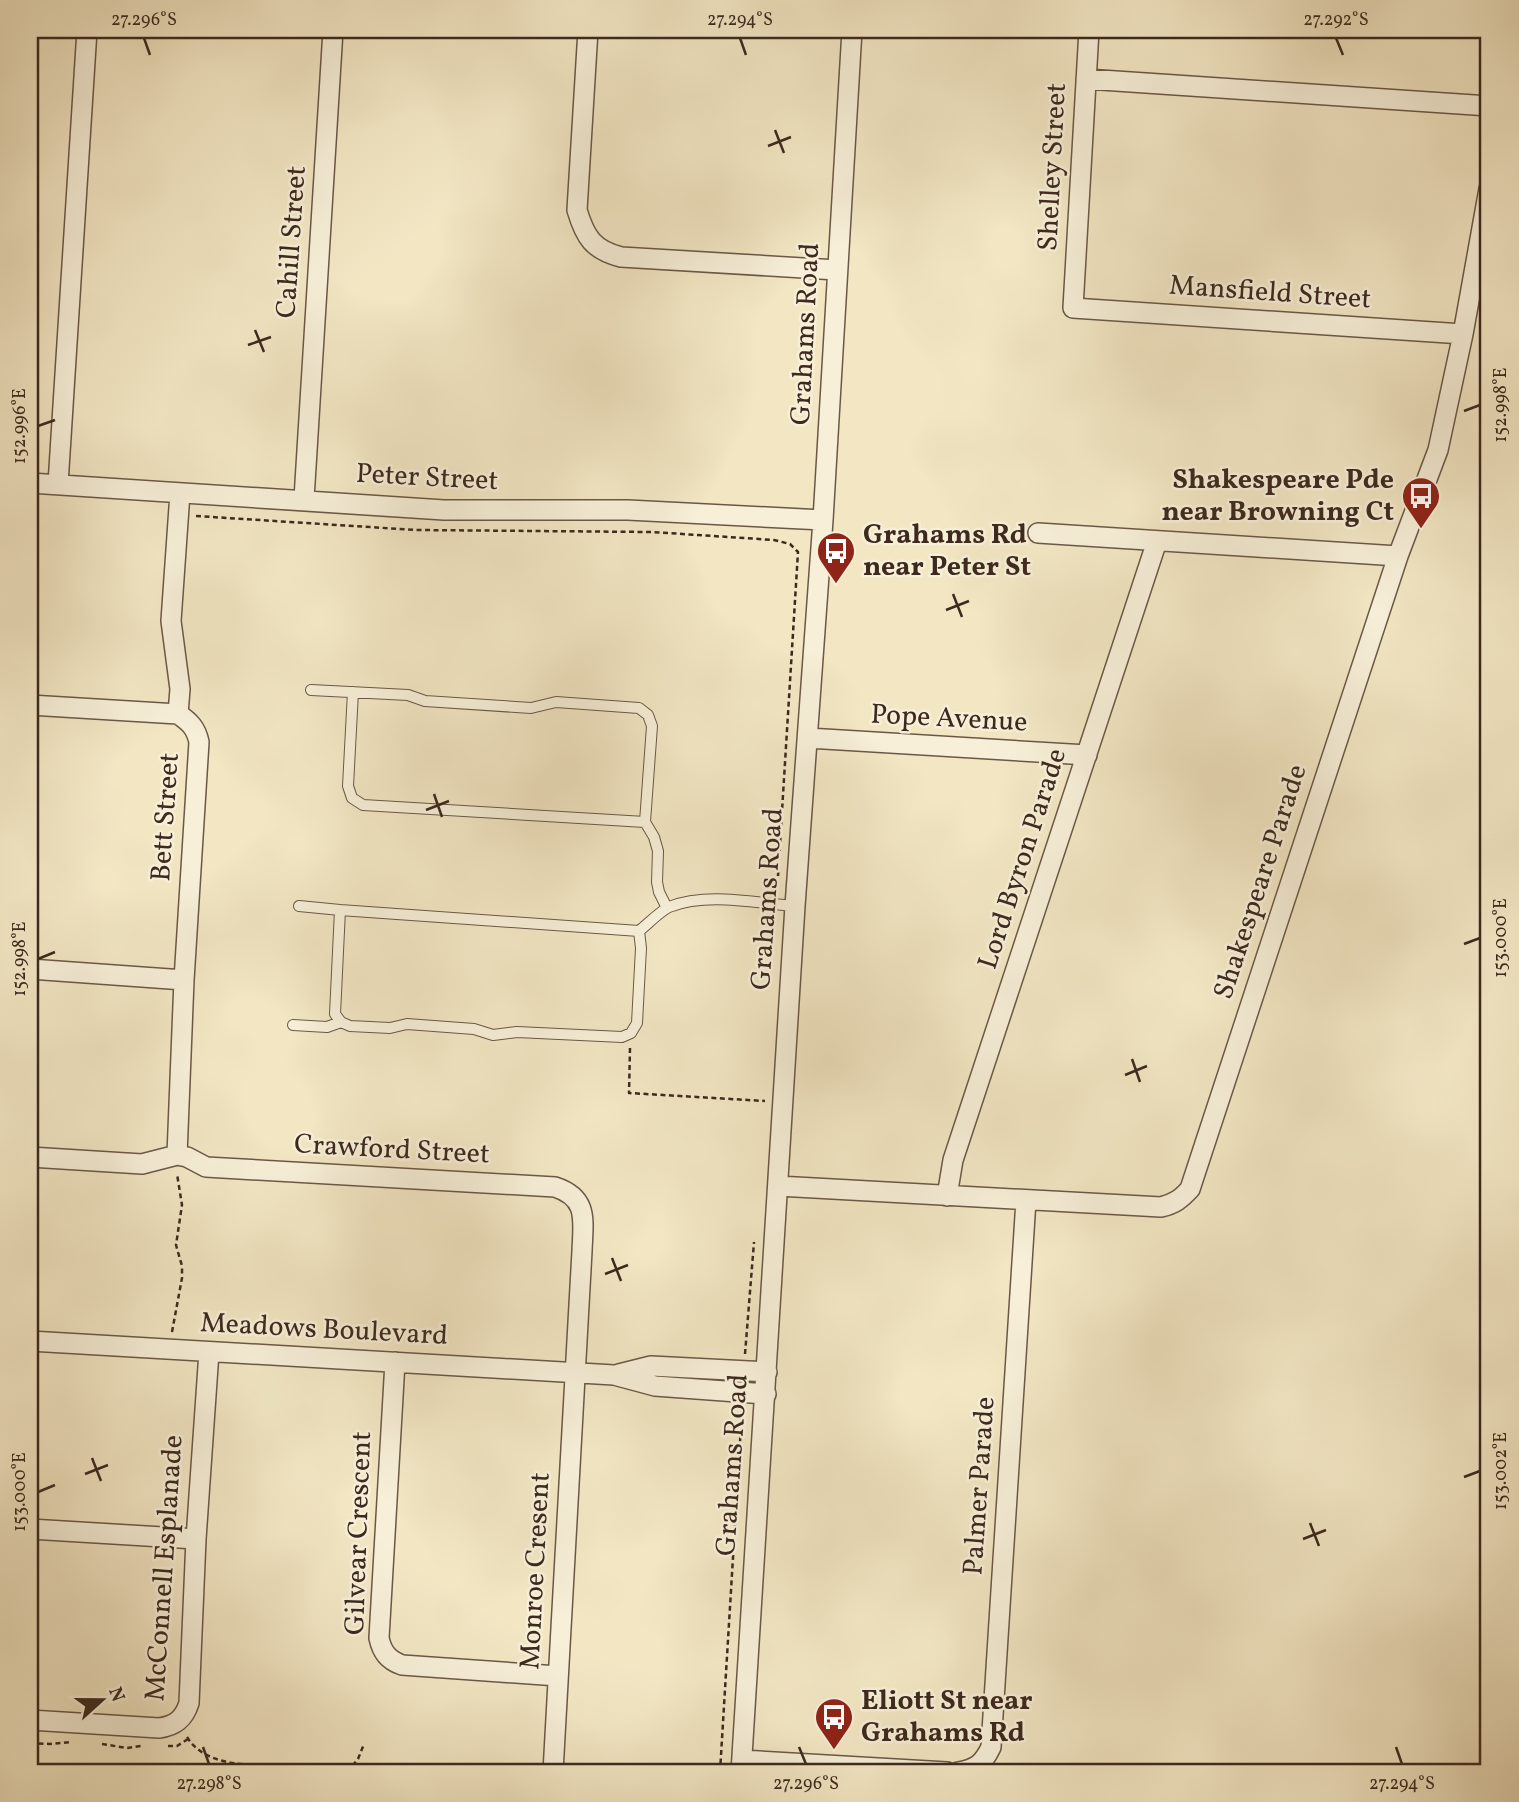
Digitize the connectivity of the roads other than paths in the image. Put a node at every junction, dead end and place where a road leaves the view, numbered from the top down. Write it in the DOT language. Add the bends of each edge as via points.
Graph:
graph roads {
  1 [pos="87,30"];
  2 [pos="333,30"];
  3 [pos="588,30"];
  4 [pos="852,30"];
  5 [pos="1090,30"];
  6 [pos="1086,79"];
  7 [pos="1489,106"];
  8 [pos="1489,189"];
  9 [pos="837,270"];
  10 [pos="1073,308"];
  11 [pos="1463,334"];
  12 [pos="30,483"];
  13 [pos="58,484"];
  14 [pos="180,493"];
  15 [pos="304,499"];
  16 [pos="823,520"];
  17 [pos="1038,533"];
  18 [pos="1157,541"];
  19 [pos="1398,556"];
  20 [pos="312,690"];
  21 [pos="352,692"];
  22 [pos="30,705"];
  23 [pos="177,714"];
  24 [pos="808,738"];
  25 [pos="1087,755"];
  26 [pos="645,822"];
  27 [pos="299,906"];
  28 [pos="795,906"];
  29 [pos="667,908"];
  30 [pos="341,911"];
  31 [pos="639,931"];
  32 [pos="30,970"];
  33 [pos="184,981"];
  34 [pos="341,1022"];
  35 [pos="293,1025"];
  36 [pos="177,1155"];
  37 [pos="30,1157"];
  38 [pos="778,1186"];
  39 [pos="947,1196"];
  40 [pos="1026,1200"];
  41 [pos="30,1341"];
  42 [pos="209,1352"];
  43 [pos="395,1362"];
  44 [pos="767,1372"];
  45 [pos="575,1373"];
  46 [pos="614,1376"];
  47 [pos="766,1394"];
  48 [pos="30,1529"];
  49 [pos="196,1539"];
  50 [pos="558,1676"];
  51 [pos="30,1720"];
  52 [pos="741,1766"];
  53 [pos="966,1771"];
  54 [pos="552,1772"];
  55 [pos="947,1772"];
  1 -- 13 [label="street"];
  2 -- 15 [label="street, Cahill Street"];
  3 -- 9 [label="street" via="577,209 591,242 605,253 621,257"];
  4 -- 9 [label="street, Grahams Road"];
  5 -- 6 [label="street, Shelley Street"];
  6 -- 7 [label="street"];
  6 -- 10 [label="street, Shelley Street"];
  8 -- 11 [label="street, Shakespeare Parade"];
  9 -- 16 [label="street, Grahams Road"];
  10 -- 11 [label="street, Mansfield Street"];
  11 -- 19 [label="street, Shakespeare Parade" via="1438,450"];
  12 -- 13 [label="street, Peter Street"];
  13 -- 14 [label="street, Peter Street"];
  14 -- 15 [label="street, Peter Street"];
  14 -- 23 [label="street, Bett Street" via="171,621 180,689"];
  15 -- 16 [label="street, Peter Street" via="444,510 628,510"];
  16 -- 24 [label="street, Grahams Road"];
  17 -- 18 [label="street"];
  18 -- 19 [label="street"];
  18 -- 25 [label="street, Lord Byron Parade"];
  19 -- 40 [label="street, Shakespeare Parade" via="1189,1189 1172,1205 1161,1207"];
  20 -- 21 [label="lane"];
  21 -- 26 [label="lane" via="348,786 352,798 363,806"];
  21 -- 26 [label="lane" via="531,708 556,702 639,708 652,726"];
  22 -- 23 [label="street"];
  23 -- 33 [label="street, Bett Street" via="189,721 200,742"];
  24 -- 25 [label="street, Pope Avenue"];
  24 -- 28 [label="street, Grahams Road"];
  25 -- 39 [label="street, Lord Byron Parade" via="953,1160"];
  26 -- 29 [label="lane" via="658,851 657,882"];
  27 -- 30 [label="lane"];
  28 -- 29 [label="lane" via="719,900"];
  28 -- 38 [label="street, Grahams Road"];
  29 -- 31 [label="lane"];
  30 -- 31 [label="lane"];
  30 -- 34 [label="lane" via="334,1006"];
  31 -- 34 [label="lane" via="637,1023 622,1037 517,1031 493,1035 474,1029 350,1026"];
  32 -- 33 [label="street"];
  33 -- 36 [label="street, Bett Street"];
  34 -- 35 [label="lane" via="327,1027"];
  36 -- 37 [label="street" via="142,1164"];
  36 -- 45 [label="street, Crawford Street" via="206,1167 568,1191 583,1214"];
  38 -- 39 [label="street, Shakespeare Parade"];
  38 -- 44 [label="street, Grahams Road"];
  39 -- 40 [label="street, Shakespeare Parade"];
  40 -- 53 [label="street, Palmer Parade" via="991,1747 985,1760"];
  41 -- 42 [label="street, Meadows Boulevard"];
  42 -- 43 [label="street, Meadows Boulevard"];
  42 -- 49 [label="street, McConnell Esplanade"];
  43 -- 45 [label="street, Meadows Boulevard"];
  43 -- 50 [label="street, Gilvear Crescent" via="381,1647 402,1665"];
  44 -- 46 [label="street, Meadows Boulevard" via="651,1366"];
  44 -- 47 [label="street, Grahams Road"];
  45 -- 46 [label="street, Meadows Boulevard"];
  45 -- 50 [label="street, Monroe Cresent"];
  46 -- 47 [label="street, Meadows Boulevard" via="655,1386"];
  47 -- 52 [label="street, Grahams Road"];
  48 -- 49 [label="street"];
  49 -- 51 [label="street, McConnell Esplanade" via="189,1703 178,1722 159,1728"];
  50 -- 54 [label="street, Monroe Cresent"];
  52 -- 55 [label="street"];
}
